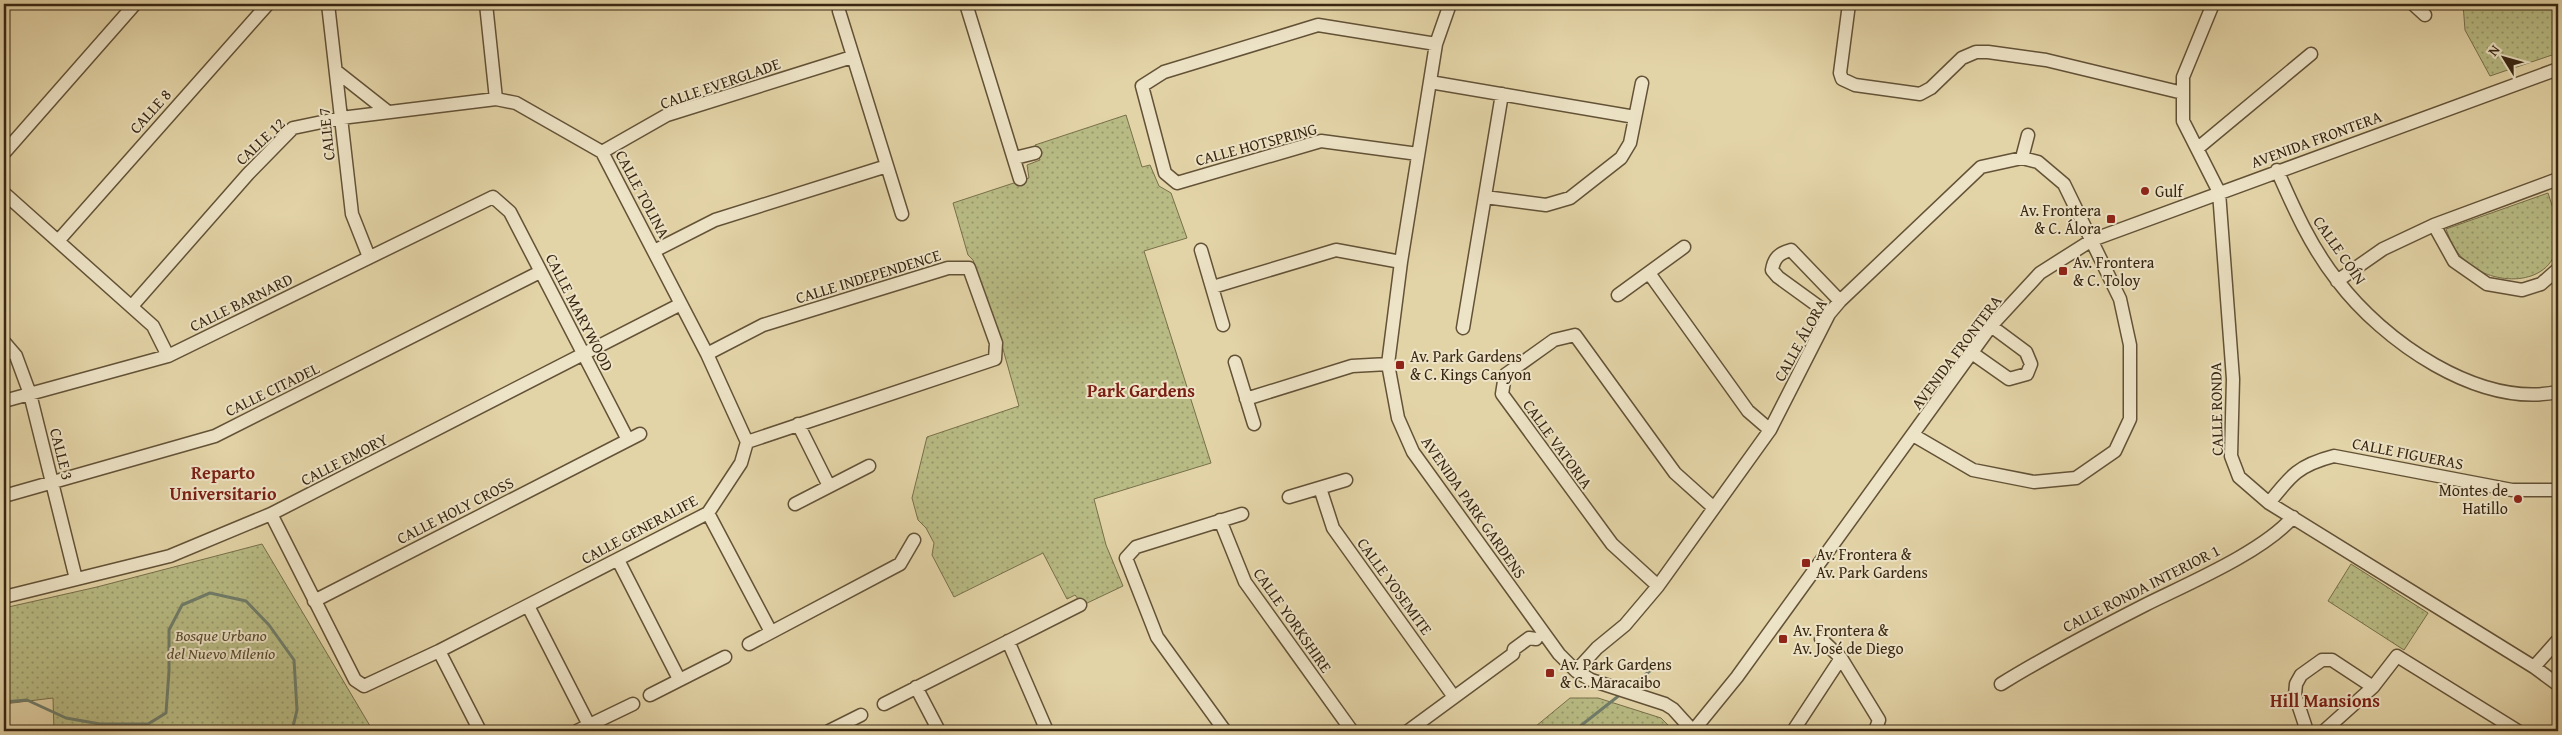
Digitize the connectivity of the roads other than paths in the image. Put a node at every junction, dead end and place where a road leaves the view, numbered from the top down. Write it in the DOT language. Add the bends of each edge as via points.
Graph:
graph roads {
  1 [pos="135,4"];
  2 [pos="268,4"];
  3 [pos="328,4"];
  4 [pos="486,4"];
  5 [pos="966,4"];
  6 [pos="1450,4"];
  7 [pos="1849,4"];
  8 [pos="2213,4"];
  9 [pos="2413,4"];
  10 [pos="839,11"];
  11 [pos="2425,15"];
  12 [pos="1436,44"];
  13 [pos="2311,54"];
  14 [pos="852,56"];
  15 [pos="2558,69"];
  16 [pos="336,71"];
  17 [pos="1430,82"];
  18 [pos="1642,83"];
  19 [pos="2183,93"];
  20 [pos="1502,94"];
  21 [pos="496,99"];
  22 [pos="388,112"];
  23 [pos="1635,117"];
  24 [pos="341,118"];
  25 [pos="2028,135"];
  26 [pos="2198,148"];
  27 [pos="602,152"];
  28 [pos="1035,152"];
  29 [pos="4,153"];
  30 [pos="1418,154"];
  31 [pos="1015,158"];
  32 [pos="2022,158"];
  33 [pos="887,166"];
  34 [pos="2278,170"];
  35 [pos="1020,178"];
  36 [pos="2557,184"];
  37 [pos="2219,192"];
  38 [pos="4,193"];
  39 [pos="1485,197"];
  40 [pos="482,202"];
  41 [pos="902,214"];
  42 [pos="2434,225"];
  43 [pos="2092,240"];
  44 [pos="58,241"];
  45 [pos="1684,247"];
  46 [pos="1201,250"];
  47 [pos="654,251"];
  48 [pos="369,257"];
  49 [pos="1401,262"];
  50 [pos="2558,269"];
  51 [pos="540,272"];
  52 [pos="1649,273"];
  53 [pos="2337,281"];
  54 [pos="1213,287"];
  55 [pos="1618,295"];
  56 [pos="1840,302"];
  57 [pos="681,304"];
  58 [pos="132,306"];
  59 [pos="1829,314"];
  60 [pos="1223,326"];
  61 [pos="1991,326"];
  62 [pos="1463,328"];
  63 [pos="4,342"];
  64 [pos="1972,353"];
  65 [pos="583,354"];
  66 [pos="707,354"];
  67 [pos="168,356"];
  68 [pos="1235,362"];
  69 [pos="1388,364"];
  70 [pos="2558,392"];
  71 [pos="30,394"];
  72 [pos="1246,399"];
  73 [pos="4,401"];
  74 [pos="798,424"];
  75 [pos="1254,424"];
  76 [pos="1770,430"];
  77 [pos="640,434"];
  78 [pos="1913,435"];
  79 [pos="628,440"];
  80 [pos="747,442"];
  81 [pos="869,466"];
  82 [pos="1346,480"];
  83 [pos="52,484"];
  84 [pos="828,486"];
  85 [pos="1320,488"];
  86 [pos="2558,490"];
  87 [pos="4,496"];
  88 [pos="1289,497"];
  89 [pos="2269,503"];
  90 [pos="795,504"];
  91 [pos="1714,508"];
  92 [pos="708,513"];
  93 [pos="271,514"];
  94 [pos="1242,514"];
  95 [pos="2293,517"];
  96 [pos="1220,520"];
  97 [pos="914,540"];
  98 [pos="618,560"];
  99 [pos="76,579"];
  100 [pos="1658,586"];
  101 [pos="4,596"];
  102 [pos="314,601"];
  103 [pos="1080,605"];
  104 [pos="528,606"];
  105 [pos="770,632"];
  106 [pos="1540,636"];
  107 [pos="1821,639"];
  108 [pos="2558,640"];
  109 [pos="1008,641"];
  110 [pos="749,644"];
  111 [pos="439,651"];
  112 [pos="725,657"];
  113 [pos="1841,658"];
  114 [pos="2534,666"];
  115 [pos="1576,671"];
  116 [pos="679,679"];
  117 [pos="2001,684"];
  118 [pos="2558,684"];
  119 [pos="916,687"];
  120 [pos="2373,687"];
  121 [pos="650,695"];
  122 [pos="1454,697"];
  123 [pos="633,704"];
  124 [pos="884,704"];
  125 [pos="861,715"];
  126 [pos="589,725"];
  127 [pos="2331,730"];
  128 [pos="480,731"];
  129 [pos="577,731"];
  130 [pos="829,731"];
  131 [pos="939,731"];
  132 [pos="1047,731"];
  133 [pos="1225,731"];
  134 [pos="1352,731"];
  135 [pos="1408,731"];
  136 [pos="1693,731"];
  137 [pos="1793,731"];
  138 [pos="1875,731"];
  139 [pos="2307,731"];
  140 [pos="2518,731"];
  1 -- 29 [label="street"];
  2 -- 44 [label="street, CALLE 8"];
  3 -- 16 [label="street, CALLE 7"];
  4 -- 21 [label="street"];
  5 -- 31 [label="street"];
  6 -- 12 [label="street, AVENIDA PARK GARDENS"];
  7 -- 19 [label="street" via="1840,73 1842,79 1854,85 1920,94 1931,88 1962,58 1976,52 1988,52 2046,60"];
  8 -- 19 [label="street, CALLE RONDA" via="2183,77"];
  9 -- 11 [label="street"];
  10 -- 14 [label="street"];
  12 -- 17 [label="street, AVENIDA PARK GARDENS"];
  12 -- 30 [label="street, CALLE HOTSPRING" via="1318,25 1164,72 1142,86 1165,173 1177,183 1321,141"];
  13 -- 26 [label="street"];
  14 -- 27 [label="street, CALLE EVERGLADE" via="667,115"];
  14 -- 33 [label="street"];
  15 -- 34 [label="street, AVENIDA FRONTERA"];
  16 -- 22 [label="street"];
  16 -- 24 [label="street, CALLE 7"];
  17 -- 20 [label="street"];
  17 -- 30 [label="street, AVENIDA PARK GARDENS"];
  18 -- 23 [label="street"];
  19 -- 26 [label="street, CALLE RONDA" via="2183,121"];
  20 -- 23 [label="street"];
  20 -- 39 [label="street"];
  21 -- 22 [label="street, CALLE 12"];
  21 -- 27 [label="street, CALLE TOLINA" via="516,103"];
  22 -- 24 [label="street, CALLE 12"];
  23 -- 39 [label="street" via="1630,143 1621,158 1570,198 1546,205"];
  24 -- 48 [label="street, CALLE 7" via="352,214"];
  24 -- 58 [label="street, CALLE 12" via="293,128 248,174"];
  25 -- 32 [label="street"];
  26 -- 37 [label="street, CALLE RONDA"];
  27 -- 47 [label="street, CALLE TOLINA"];
  28 -- 31 [label="street"];
  30 -- 49 [label="street, AVENIDA PARK GARDENS"];
  31 -- 35 [label="street"];
  32 -- 43 [label="street" via="2038,162 2064,184"];
  32 -- 56 [label="street, CALLE ÁLORA" via="1982,167"];
  33 -- 41 [label="street"];
  33 -- 47 [label="street" via="715,220"];
  34 -- 37 [label="street, AVENIDA FRONTERA"];
  34 -- 53 [label="street, CALLE COÍN" via="2303,229"];
  36 -- 42 [label="street"];
  37 -- 43 [label="street, AVENIDA FRONTERA"];
  37 -- 89 [label="street, CALLE RONDA" via="2233,379 2231,456 2239,477"];
  38 -- 44 [label="street"];
  39 -- 62 [label="street"];
  40 -- 48 [label="street, CALLE BARNARD"];
  40 -- 51 [label="street, CALLE MARYWOOD" via="492,196 510,212"];
  42 -- 50 [label="street" via="2454,261 2487,284 2522,290 2541,284"];
  42 -- 53 [label="street" via="2383,248"];
  43 -- 61 [label="street, AVENIDA FRONTERA" via="2040,273"];
  43 -- 78 [label="street" via="2120,299 2130,345 2130,419 2115,451 2076,478 2034,482 1974,470"];
  44 -- 58 [label="street"];
  45 -- 52 [label="street"];
  46 -- 54 [label="street"];
  47 -- 57 [label="street, CALLE TOLINA"];
  48 -- 67 [label="street, CALLE BARNARD"];
  49 -- 54 [label="street" via="1336,250"];
  49 -- 69 [label="street, AVENIDA PARK GARDENS"];
  51 -- 65 [label="street, CALLE MARYWOOD"];
  51 -- 83 [label="street, CALLE CITADEL" via="214,436"];
  52 -- 55 [label="street"];
  52 -- 76 [label="street" via="1748,411"];
  53 -- 70 [label="street, CALLE COÍN" via="2378,325 2428,362 2476,384 2519,393"];
  54 -- 60 [label="street"];
  56 -- 59 [label="street, CALLE ÁLORA"];
  56 -- 59 [label="street" via="1791,250 1774,260 1772,270 1778,277"];
  57 -- 65 [label="street, CALLE EMORY"];
  57 -- 66 [label="street, CALLE TOLINA"];
  58 -- 67 [label="street" via="154,326"];
  59 -- 76 [label="street, CALLE ÁLORA"];
  61 -- 64 [label="street, AVENIDA FRONTERA"];
  61 -- 64 [label="street" via="2026,352 2031,364 2027,374 2009,379"];
  63 -- 71 [label="street, CALLE 3" via="16,356"];
  64 -- 78 [label="street, AVENIDA FRONTERA"];
  65 -- 79 [label="street, CALLE MARYWOOD"];
  65 -- 93 [label="street, CALLE EMORY"];
  66 -- 74 [label="street, CALLE INDEPENDENCE" via="763,325 948,268 970,268 996,343 995,359"];
  66 -- 80 [label="street, CALLE TOLINA"];
  67 -- 71 [label="street, CALLE BARNARD"];
  68 -- 72 [label="street"];
  69 -- 72 [label="street" via="1352,366"];
  69 -- 106 [label="street, AVENIDA PARK GARDENS" via="1398,418 1412,452"];
  71 -- 73 [label="street, CALLE BARNARD"];
  71 -- 83 [label="street, CALLE 3"];
  72 -- 75 [label="street"];
  74 -- 80 [label="street"];
  74 -- 84 [label="street"];
  76 -- 91 [label="street, CALLE ÁLORA"];
  77 -- 79 [label="street"];
  78 -- 136 [label="street, AVENIDA FRONTERA" via="1737,677"];
  79 -- 102 [label="street, CALLE HOLY CROSS"];
  80 -- 92 [label="street, CALLE GENERALIFE" via="741,463"];
  81 -- 84 [label="street"];
  82 -- 85 [label="street"];
  83 -- 87 [label="street, CALLE CITADEL"];
  83 -- 99 [label="street, CALLE 3"];
  84 -- 90 [label="street"];
  85 -- 88 [label="street"];
  85 -- 122 [label="street, CALLE YOSEMITE" via="1333,528"];
  86 -- 89 [label="street, CALLE FIGUERAS" via="2512,490 2334,456 2311,462 2289,477"];
  89 -- 95 [label="street, CALLE RONDA"];
  91 -- 100 [label="street, CALLE ÁLORA"];
  91 -- 100 [label="street, CALLE VATORIA" via="1675,472 1575,335 1554,340 1505,375 1502,394 1612,544"];
  92 -- 98 [label="street, CALLE GENERALIFE"];
  92 -- 105 [label="street"];
  93 -- 99 [label="street, CALLE EMORY" via="170,556"];
  93 -- 102 [label="street"];
  94 -- 96 [label="street"];
  95 -- 114 [label="street, CALLE RONDA"];
  95 -- 117 [label="street, CALLE RONDA INTERIOR 1" via="2282,529 2216,570 2068,644"];
  96 -- 133 [label="street" via="1136,546 1126,558 1157,637"];
  96 -- 134 [label="street, CALLE YORKSHIRE" via="1245,582"];
  97 -- 105 [label="street" via="900,564"];
  98 -- 104 [label="street, CALLE GENERALIFE"];
  98 -- 116 [label="street"];
  99 -- 101 [label="street, CALLE EMORY"];
  100 -- 115 [label="street, CALLE ÁLORA" via="1625,625"];
  102 -- 111 [label="street, CALLE GENERALIFE" via="355,680 364,686"];
  103 -- 109 [label="street"];
  104 -- 111 [label="street, CALLE GENERALIFE"];
  104 -- 126 [label="street"];
  105 -- 110 [label="street"];
  106 -- 115 [label="street, AVENIDA PARK GARDENS"];
  106 -- 122 [label="street"];
  107 -- 113 [label="street"];
  108 -- 114 [label="street"];
  109 -- 119 [label="street"];
  109 -- 132 [label="street"];
  111 -- 128 [label="street"];
  112 -- 116 [label="street"];
  113 -- 137 [label="street"];
  113 -- 138 [label="street" via="1880,720"];
  114 -- 118 [label="street, CALLE RONDA"];
  115 -- 136 [label="street, AVENIDA PARK GARDENS" via="1615,689 1673,709"];
  116 -- 121 [label="street"];
  119 -- 124 [label="street"];
  119 -- 131 [label="street"];
  120 -- 127 [label="street"];
  120 -- 139 [label="street" via="2332,660 2322,660 2301,675 2296,684 2295,695"];
  120 -- 140 [label="street" via="2397,656"];
  122 -- 135 [label="street"];
  123 -- 126 [label="street"];
  125 -- 130 [label="street"];
  126 -- 129 [label="street"];
}
